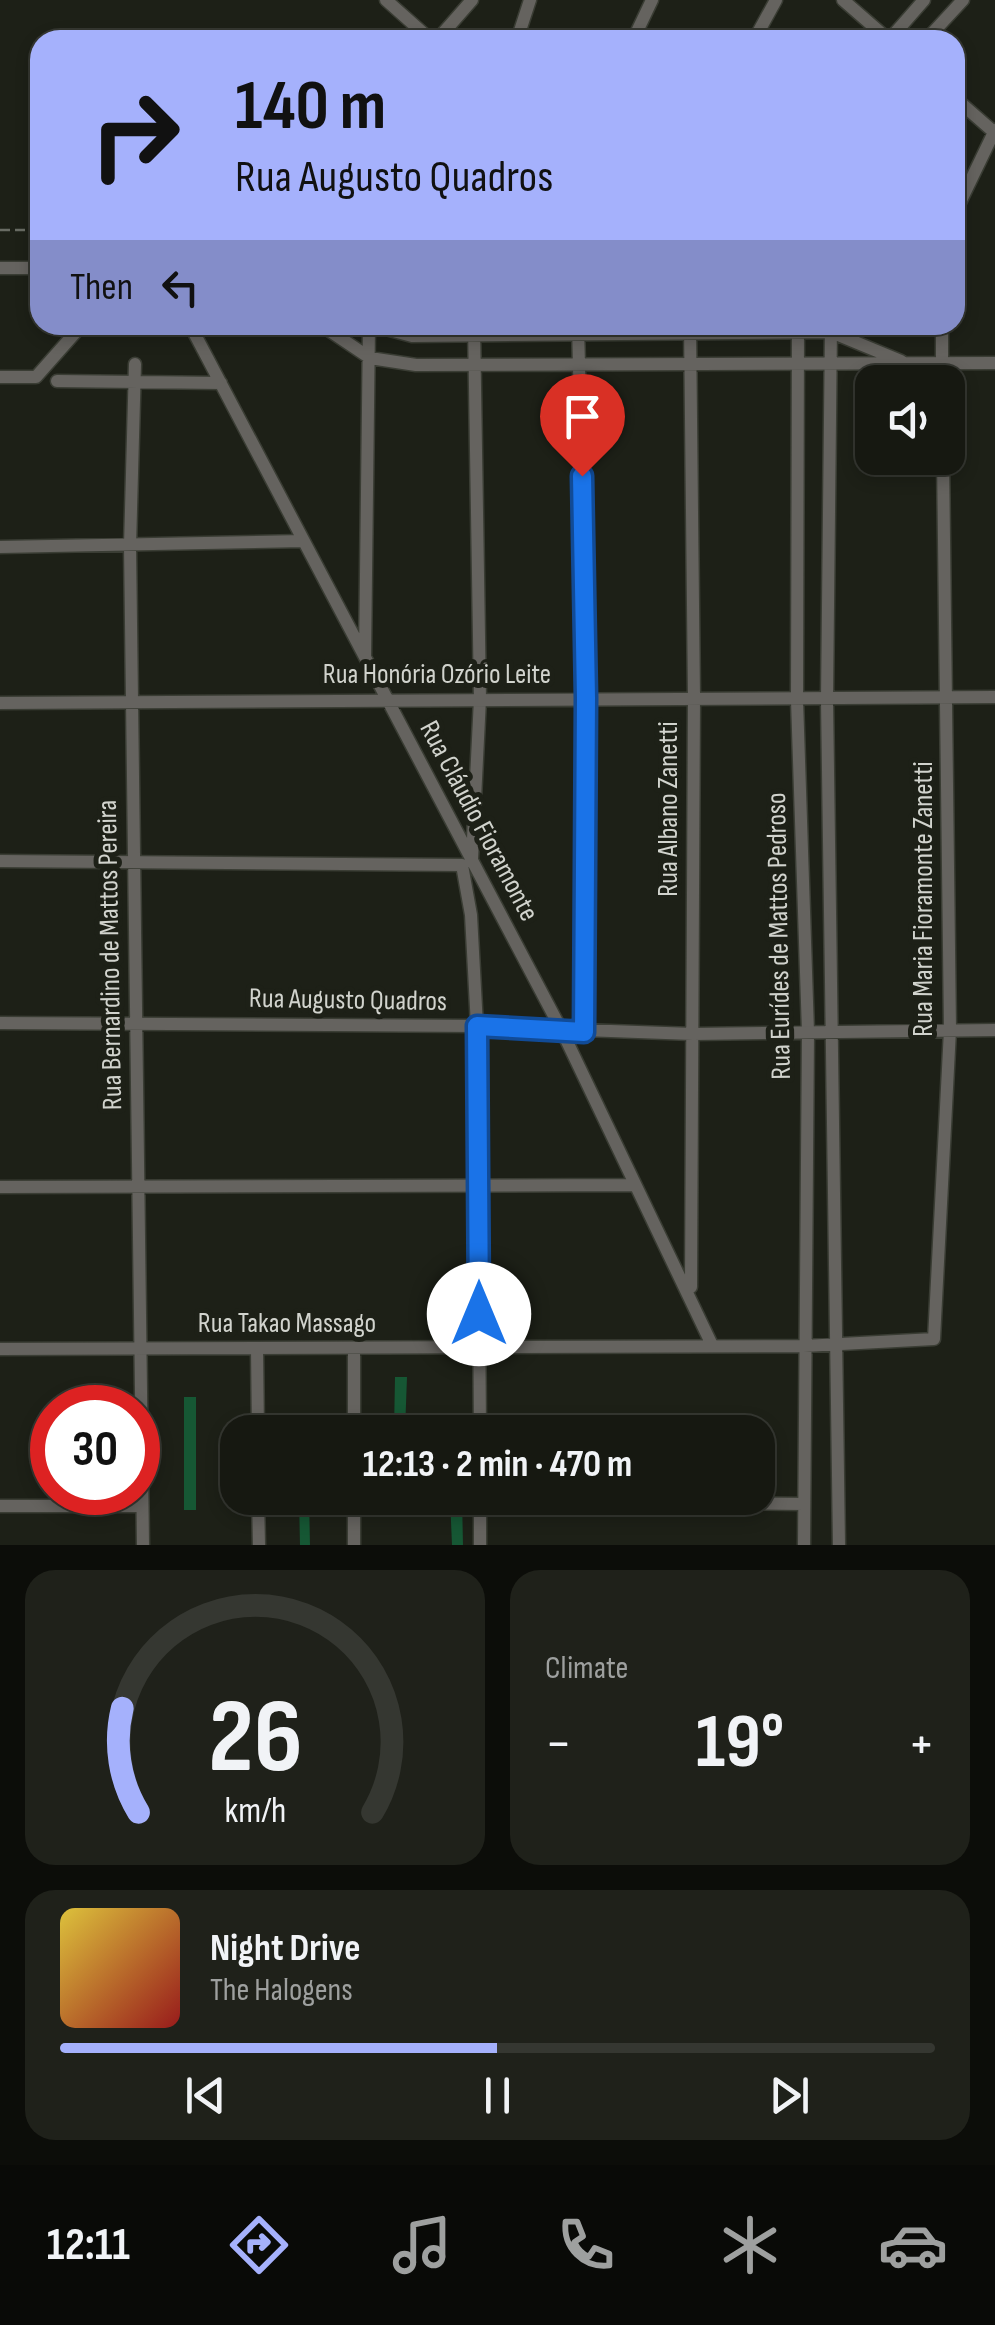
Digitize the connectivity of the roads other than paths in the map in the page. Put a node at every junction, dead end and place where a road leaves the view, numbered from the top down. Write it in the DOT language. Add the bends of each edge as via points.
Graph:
graph roads {
  1 [pos="386,0"];
  2 [pos="472,0"];
  3 [pos="530,0"];
  4 [pos="652,0"];
  5 [pos="776,0"];
  6 [pos="843,0"];
  7 [pos="924,0"];
  8 [pos="962,0"];
  9 [pos="422,30"];
  10 [pos="444,30"];
  11 [pos="520,30"];
  12 [pos="638,30"];
  13 [pos="760,30"];
  14 [pos="878,30"];
  15 [pos="898,30"];
  16 [pos="935,30"];
  17 [pos="965,106"];
  18 [pos="995,132"];
  19 [pos="965,193"];
  20 [pos="0,268"];
  21 [pos="30,268"];
  22 [pos="73,335"];
  23 [pos="195,335"];
  24 [pos="337,335"];
  25 [pos="370,335"];
  26 [pos="474,335"];
  27 [pos="578,335"];
  28 [pos="690,335"];
  29 [pos="798,335"];
  30 [pos="831,335"];
  31 [pos="846,335"];
  32 [pos="942,335"];
  33 [pos="370,358"];
  34 [pos="995,362"];
  35 [pos="798,363"];
  36 [pos="134,364"];
  37 [pos="579,364"];
  38 [pos="690,364"];
  39 [pos="908,364"];
  40 [pos="942,364"];
  41 [pos="474,365"];
  42 [pos="832,366"];
  43 [pos="0,377"];
  44 [pos="57,381"];
  45 [pos="134,383"];
  46 [pos="220,383"];
  47 [pos="943,475"];
  48 [pos="303,540"];
  49 [pos="130,546"];
  50 [pos="0,547"];
  51 [pos="365,658"];
  52 [pos="995,697"];
  53 [pos="586,698"];
  54 [pos="694,698"];
  55 [pos="946,698"];
  56 [pos="386,699"];
  57 [pos="480,699"];
  58 [pos="797,700"];
  59 [pos="827,700"];
  60 [pos="132,701"];
  61 [pos="0,702"];
  62 [pos="0,861"];
  63 [pos="134,861"];
  64 [pos="466,863"];
  65 [pos="0,1023"];
  66 [pos="136,1023"];
  67 [pos="477,1026"];
  68 [pos="950,1030"];
  69 [pos="995,1030"];
  70 [pos="562,1032"];
  71 [pos="584,1032"];
  72 [pos="808,1032"];
  73 [pos="832,1033"];
  74 [pos="692,1034"];
  75 [pos="478,1185"];
  76 [pos="635,1185"];
  77 [pos="138,1186"];
  78 [pos="0,1187"];
  79 [pos="691,1293"];
  80 [pos="934,1339"];
  81 [pos="835,1344"];
  82 [pos="712,1345"];
  83 [pos="804,1346"];
  84 [pos="479,1347"];
  85 [pos="354,1348"];
  86 [pos="140,1349"];
  87 [pos="257,1349"];
  88 [pos="0,1350"];
  89 [pos="140,1385"];
  90 [pos="258,1415"];
  91 [pos="354,1415"];
  92 [pos="480,1415"];
  93 [pos="775,1504"];
  94 [pos="804,1504"];
  95 [pos="0,1506"];
  96 [pos="30,1506"];
  97 [pos="142,1515"];
  98 [pos="258,1515"];
  99 [pos="354,1515"];
  100 [pos="480,1515"];
  101 [pos="143,1545"];
  102 [pos="258,1545"];
  103 [pos="354,1545"];
  104 [pos="480,1545"];
  105 [pos="804,1545"];
  106 [pos="839,1545"];
  1 -- 9 [label="street"];
  2 -- 10 [label="street"];
  3 -- 11 [label="street"];
  4 -- 12 [label="street"];
  5 -- 13 [label="street"];
  6 -- 14 [label="street"];
  7 -- 15 [label="street"];
  8 -- 16 [label="street"];
  17 -- 18 [label="street"];
  18 -- 19 [label="street"];
  20 -- 21 [label="street"];
  22 -- 43 [label="street" via="36,377"];
  23 -- 46 [label="street, Rua Cláudio Fioramonte"];
  24 -- 33 [label="street"];
  25 -- 33 [label="street"];
  26 -- 41 [label="street"];
  27 -- 37 [label="street"];
  28 -- 38 [label="street, Rua Albano Zanetti"];
  29 -- 35 [label="street, Rua Eurídes de Mattos Pedroso"];
  30 -- 42 [label="street, Rua Eurídes de Mattos Pedroso"];
  31 -- 39 [label="street"];
  32 -- 40 [label="street"];
  33 -- 41 [label="street"];
  33 -- 51 [label="street"];
  34 -- 40 [label="street"];
  35 -- 38 [label="street"];
  35 -- 42 [label="street"];
  35 -- 58 [label="street, Rua Eurídes de Mattos Pedroso"];
  36 -- 45 [label="street, Rua Bernardino de Mattos Pereira"];
  37 -- 38 [label="street"];
  37 -- 41 [label="street"];
  37 -- 53 [label="street"];
  38 -- 54 [label="street, Rua Albano Zanetti"];
  39 -- 40 [label="street"];
  39 -- 42 [label="street"];
  41 -- 57 [label="street"];
  42 -- 59 [label="street, Rua Eurídes de Mattos Pedroso"];
  44 -- 45 [label="street"];
  45 -- 46 [label="street"];
  45 -- 49 [label="street, Rua Bernardino de Mattos Pereira"];
  46 -- 48 [label="street, Rua Cláudio Fioramonte"];
  47 -- 55 [label="street, Rua Maria Fioramonte Zanetti"];
  48 -- 49 [label="street"];
  48 -- 51 [label="street, Rua Cláudio Fioramonte"];
  49 -- 50 [label="street"];
  49 -- 60 [label="street, Rua Bernardino de Mattos Pereira"];
  51 -- 56 [label="street, Rua Cláudio Fioramonte"];
  52 -- 55 [label="street, Rua Honória Ozório Leite"];
  53 -- 54 [label="street, Rua Honória Ozório Leite"];
  53 -- 57 [label="street, Rua Honória Ozório Leite"];
  53 -- 71 [label="street"];
  54 -- 58 [label="street, Rua Honória Ozório Leite"];
  54 -- 74 [label="street, Rua Albano Zanetti"];
  55 -- 59 [label="street, Rua Honória Ozório Leite"];
  55 -- 68 [label="street, Rua Maria Fioramonte Zanetti"];
  56 -- 57 [label="street, Rua Honória Ozório Leite"];
  56 -- 60 [label="street, Rua Honória Ozório Leite"];
  56 -- 64 [label="street, Rua Cláudio Fioramonte"];
  57 -- 64 [label="street"];
  58 -- 59 [label="street, Rua Honória Ozório Leite"];
  58 -- 72 [label="street, Rua Eurídes de Mattos Pedroso"];
  59 -- 73 [label="street, Rua Eurídes de Mattos Pedroso"];
  60 -- 61 [label="street, Rua Honória Ozório Leite"];
  60 -- 63 [label="street, Rua Bernardino de Mattos Pereira"];
  62 -- 63 [label="street"];
  63 -- 64 [label="street"];
  63 -- 66 [label="street, Rua Bernardino de Mattos Pereira"];
  64 -- 67 [label="street"];
  64 -- 70 [label="street, Rua Cláudio Fioramonte"];
  65 -- 66 [label="street, Rua Augusto Quadros"];
  66 -- 67 [label="street, Rua Augusto Quadros"];
  66 -- 77 [label="street, Rua Bernardino de Mattos Pereira"];
  67 -- 70 [label="street, Rua Augusto Quadros"];
  67 -- 75 [label="street"];
  68 -- 69 [label="street, Rua Augusto Quadros"];
  68 -- 73 [label="street, Rua Augusto Quadros"];
  68 -- 80 [label="street, Rua Maria Fioramonte Zanetti"];
  70 -- 71 [label="street, Rua Augusto Quadros"];
  70 -- 76 [label="street, Rua Cláudio Fioramonte"];
  71 -- 74 [label="street, Rua Augusto Quadros"];
  72 -- 73 [label="street, Rua Augusto Quadros"];
  72 -- 74 [label="street, Rua Augusto Quadros"];
  72 -- 83 [label="street, Rua Eurídes de Mattos Pedroso"];
  73 -- 81 [label="street, Rua Eurídes de Mattos Pedroso"];
  74 -- 79 [label="street, Rua Albano Zanetti"];
  75 -- 76 [label="street"];
  75 -- 77 [label="street"];
  75 -- 84 [label="street"];
  76 -- 79 [label="street, Rua Cláudio Fioramonte"];
  77 -- 78 [label="street"];
  77 -- 86 [label="street, Rua Bernardino de Mattos Pereira"];
  79 -- 82 [label="street, Rua Cláudio Fioramonte"];
  80 -- 81 [label="street, Rua Takao Massago"];
  81 -- 83 [label="street, Rua Takao Massago"];
  81 -- 106 [label="street, Rua Eurídes de Mattos Pedroso"];
  82 -- 83 [label="street, Rua Takao Massago"];
  82 -- 84 [label="street, Rua Takao Massago"];
  83 -- 94 [label="street, Rua Eurídes de Mattos Pedroso"];
  84 -- 85 [label="street, Rua Takao Massago"];
  84 -- 92 [label="street"];
  85 -- 87 [label="street, Rua Takao Massago"];
  85 -- 91 [label="street"];
  86 -- 87 [label="street, Rua Takao Massago"];
  86 -- 88 [label="street, Rua Takao Massago"];
  86 -- 89 [label="street, Rua Bernardino de Mattos Pereira"];
  87 -- 90 [label="street"];
  93 -- 94 [label="street"];
  94 -- 105 [label="street, Rua Eurídes de Mattos Pedroso"];
  95 -- 96 [label="street"];
  97 -- 101 [label="street, Rua Bernardino de Mattos Pereira"];
  98 -- 102 [label="street"];
  99 -- 103 [label="street"];
  100 -- 104 [label="street"];
}
